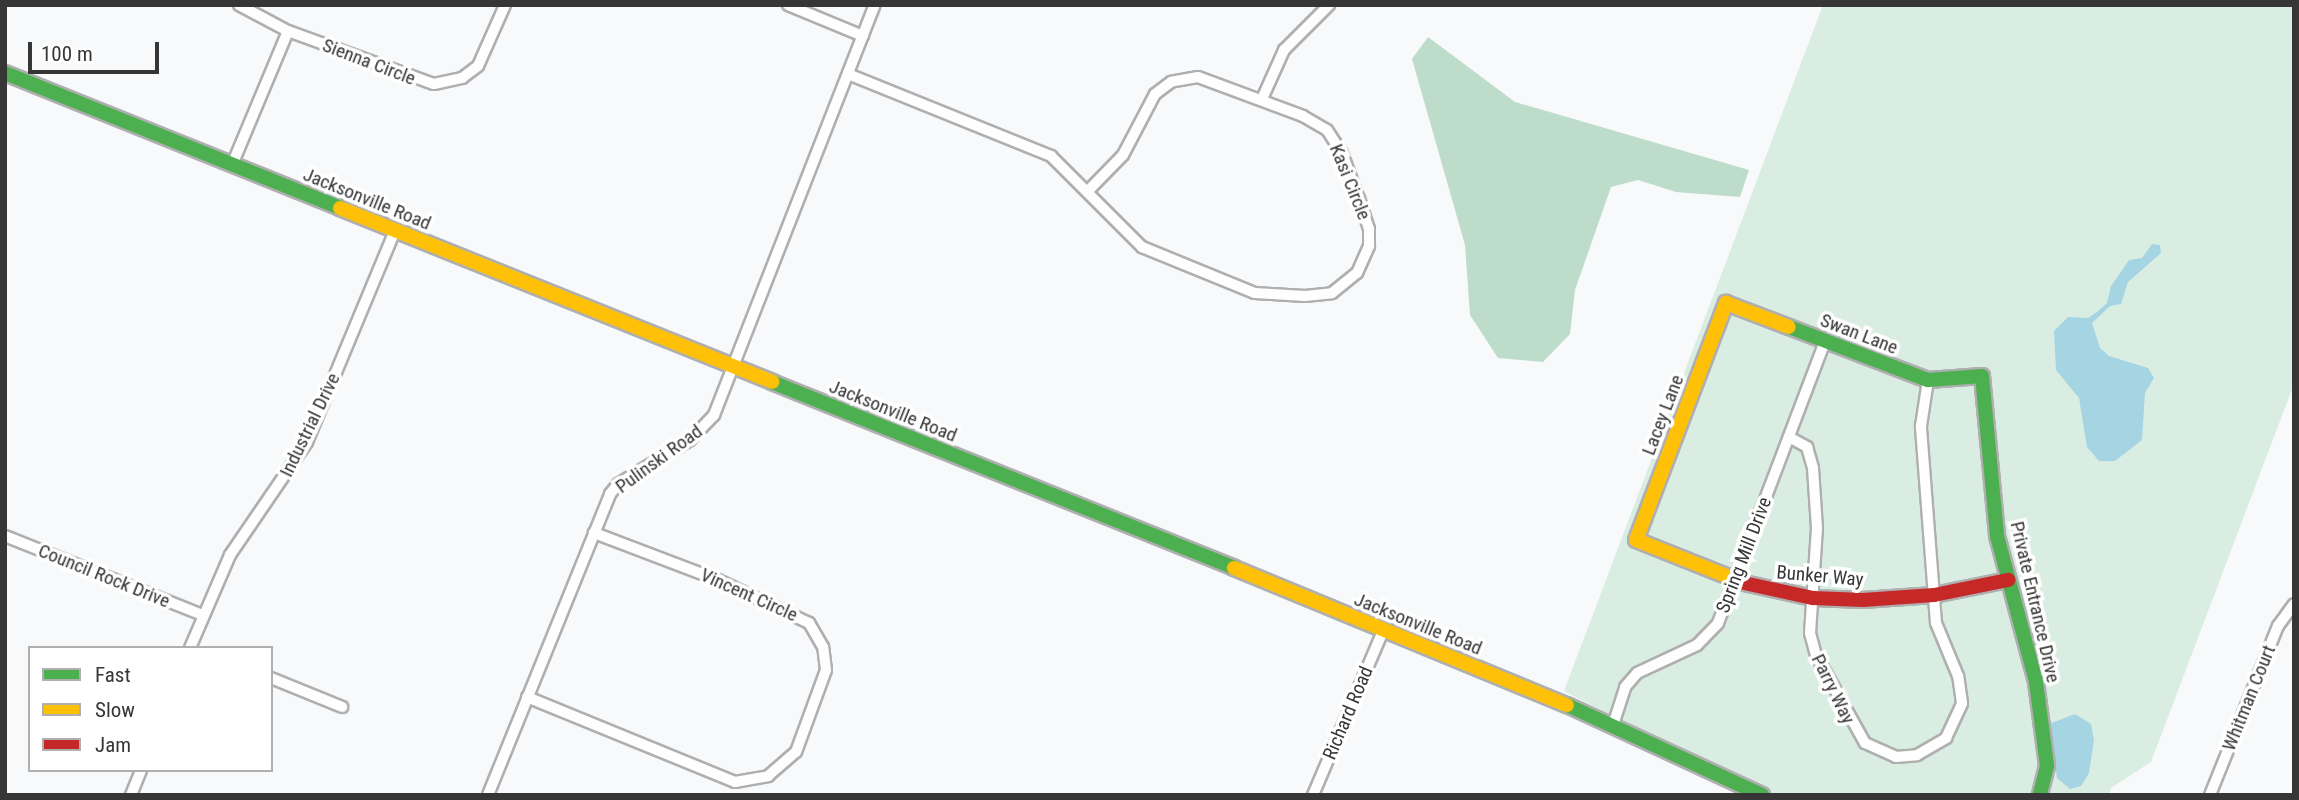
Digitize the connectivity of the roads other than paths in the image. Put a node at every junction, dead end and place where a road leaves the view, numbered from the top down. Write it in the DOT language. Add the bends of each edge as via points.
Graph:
graph roads {
  1 [pos="239,5"];
  2 [pos="505,5"];
  3 [pos="788,5"];
  4 [pos="875,5"];
  5 [pos="1329,5"];
  6 [pos="288,31"];
  7 [pos="863,36"];
  8 [pos="5,73"];
  9 [pos="848,74"];
  10 [pos="1262,99"];
  11 [pos="232,165"];
  12 [pos="1088,191"];
  13 [pos="396,231"];
  14 [pos="1726,303"];
  15 [pos="1825,342"];
  16 [pos="733,368"];
  17 [pos="1982,376"];
  18 [pos="1928,380"];
  19 [pos="1789,437"];
  20 [pos="594,533"];
  21 [pos="5,536"];
  22 [pos="1636,540"];
  23 [pos="1735,579"];
  24 [pos="2008,580"];
  25 [pos="1934,595"];
  26 [pos="1813,598"];
  27 [pos="2294,604"];
  28 [pos="202,615"];
  29 [pos="1383,631"];
  30 [pos="191,646"];
  31 [pos="273,679"];
  32 [pos="527,697"];
  33 [pos="342,706"];
  34 [pos="1613,725"];
  35 [pos="140,772"];
  36 [pos="131,795"];
  37 [pos="488,795"];
  38 [pos="1313,795"];
  39 [pos="1762,795"];
  40 [pos="2040,795"];
  41 [pos="2210,795"];
  1 -- 6 [label="street, Sienna Circle"];
  2 -- 6 [label="street, Sienna Circle" via="478,66 443,84 417,81"];
  3 -- 7 [label="street"];
  4 -- 7 [label="street, Pulinski Road"];
  5 -- 10 [label="street" via="1284,50"];
  6 -- 11 [label="street"];
  7 -- 9 [label="street, Pulinski Road"];
  8 -- 11 [label="main road, Jacksonville Road"];
  9 -- 12 [label="street, Kasi Circle" via="1051,156"];
  9 -- 16 [label="street, Pulinski Road"];
  10 -- 12 [label="street, Kasi Circle" via="1198,77 1171,82 1149,100 1123,155"];
  10 -- 12 [label="street, Kasi Circle" via="1327,130 1342,153 1359,199 1369,229 1369,246 1357,273 1332,293 1255,293 1169,260 1134,242"];
  11 -- 13 [label="main road, Jacksonville Road"];
  13 -- 16 [label="main road, Jacksonville Road"];
  13 -- 28 [label="street, Industrial Drive" via="307,442 230,555"];
  14 -- 15 [label="main road, Swan Lane"];
  14 -- 22 [label="main road, Lacey Lane"];
  15 -- 18 [label="main road, Swan Lane"];
  15 -- 19 [label="street, Spring Mill Drive"];
  16 -- 20 [label="street, Pulinski Road" via="707,425 618,484"];
  16 -- 29 [label="main road, Jacksonville Road"];
  17 -- 18 [label="main road, Swan Lane"];
  17 -- 24 [label="main road, Private Entrance Drive" via="1994,509"];
  18 -- 25 [label="street, Parry Way" via="1921,426"];
  19 -- 23 [label="street, Spring Mill Drive"];
  19 -- 26 [label="street, Parry Way" via="1807,447 1813,468 1817,528"];
  20 -- 32 [label="street, Pulinski Road"];
  20 -- 32 [label="street, Vincent Circle" via="719,580 809,623 823,647 826,670 796,752 768,776 735,782"];
  21 -- 28 [label="street, Council Rock Drive"];
  22 -- 23 [label="main road, Bunker Way"];
  23 -- 26 [label="main road, Bunker Way" via="1783,595"];
  23 -- 34 [label="street, Spring Mill Drive" via="1718,623 1708,635 1637,673 1625,687"];
  24 -- 25 [label="main road, Bunker Way"];
  24 -- 40 [label="main road, Private Entrance Drive" via="2036,682 2047,766"];
  25 -- 26 [label="main road, Bunker Way"];
  25 -- 26 [label="street, Parry Way" via="1940,637 1958,676 1962,703 1946,738 1908,757 1874,749 1854,730 1813,649"];
  27 -- 41 [label="street, Whitman Court" via="2278,626"];
  28 -- 30 [label="street, Industrial Drive"];
  29 -- 34 [label="main road, Jacksonville Road"];
  29 -- 38 [label="street, Richard Road"];
  31 -- 33 [label="street"];
  32 -- 37 [label="street, Pulinski Road"];
  34 -- 39 [label="main road, Jacksonville Road"];
  35 -- 36 [label="street"];
}
